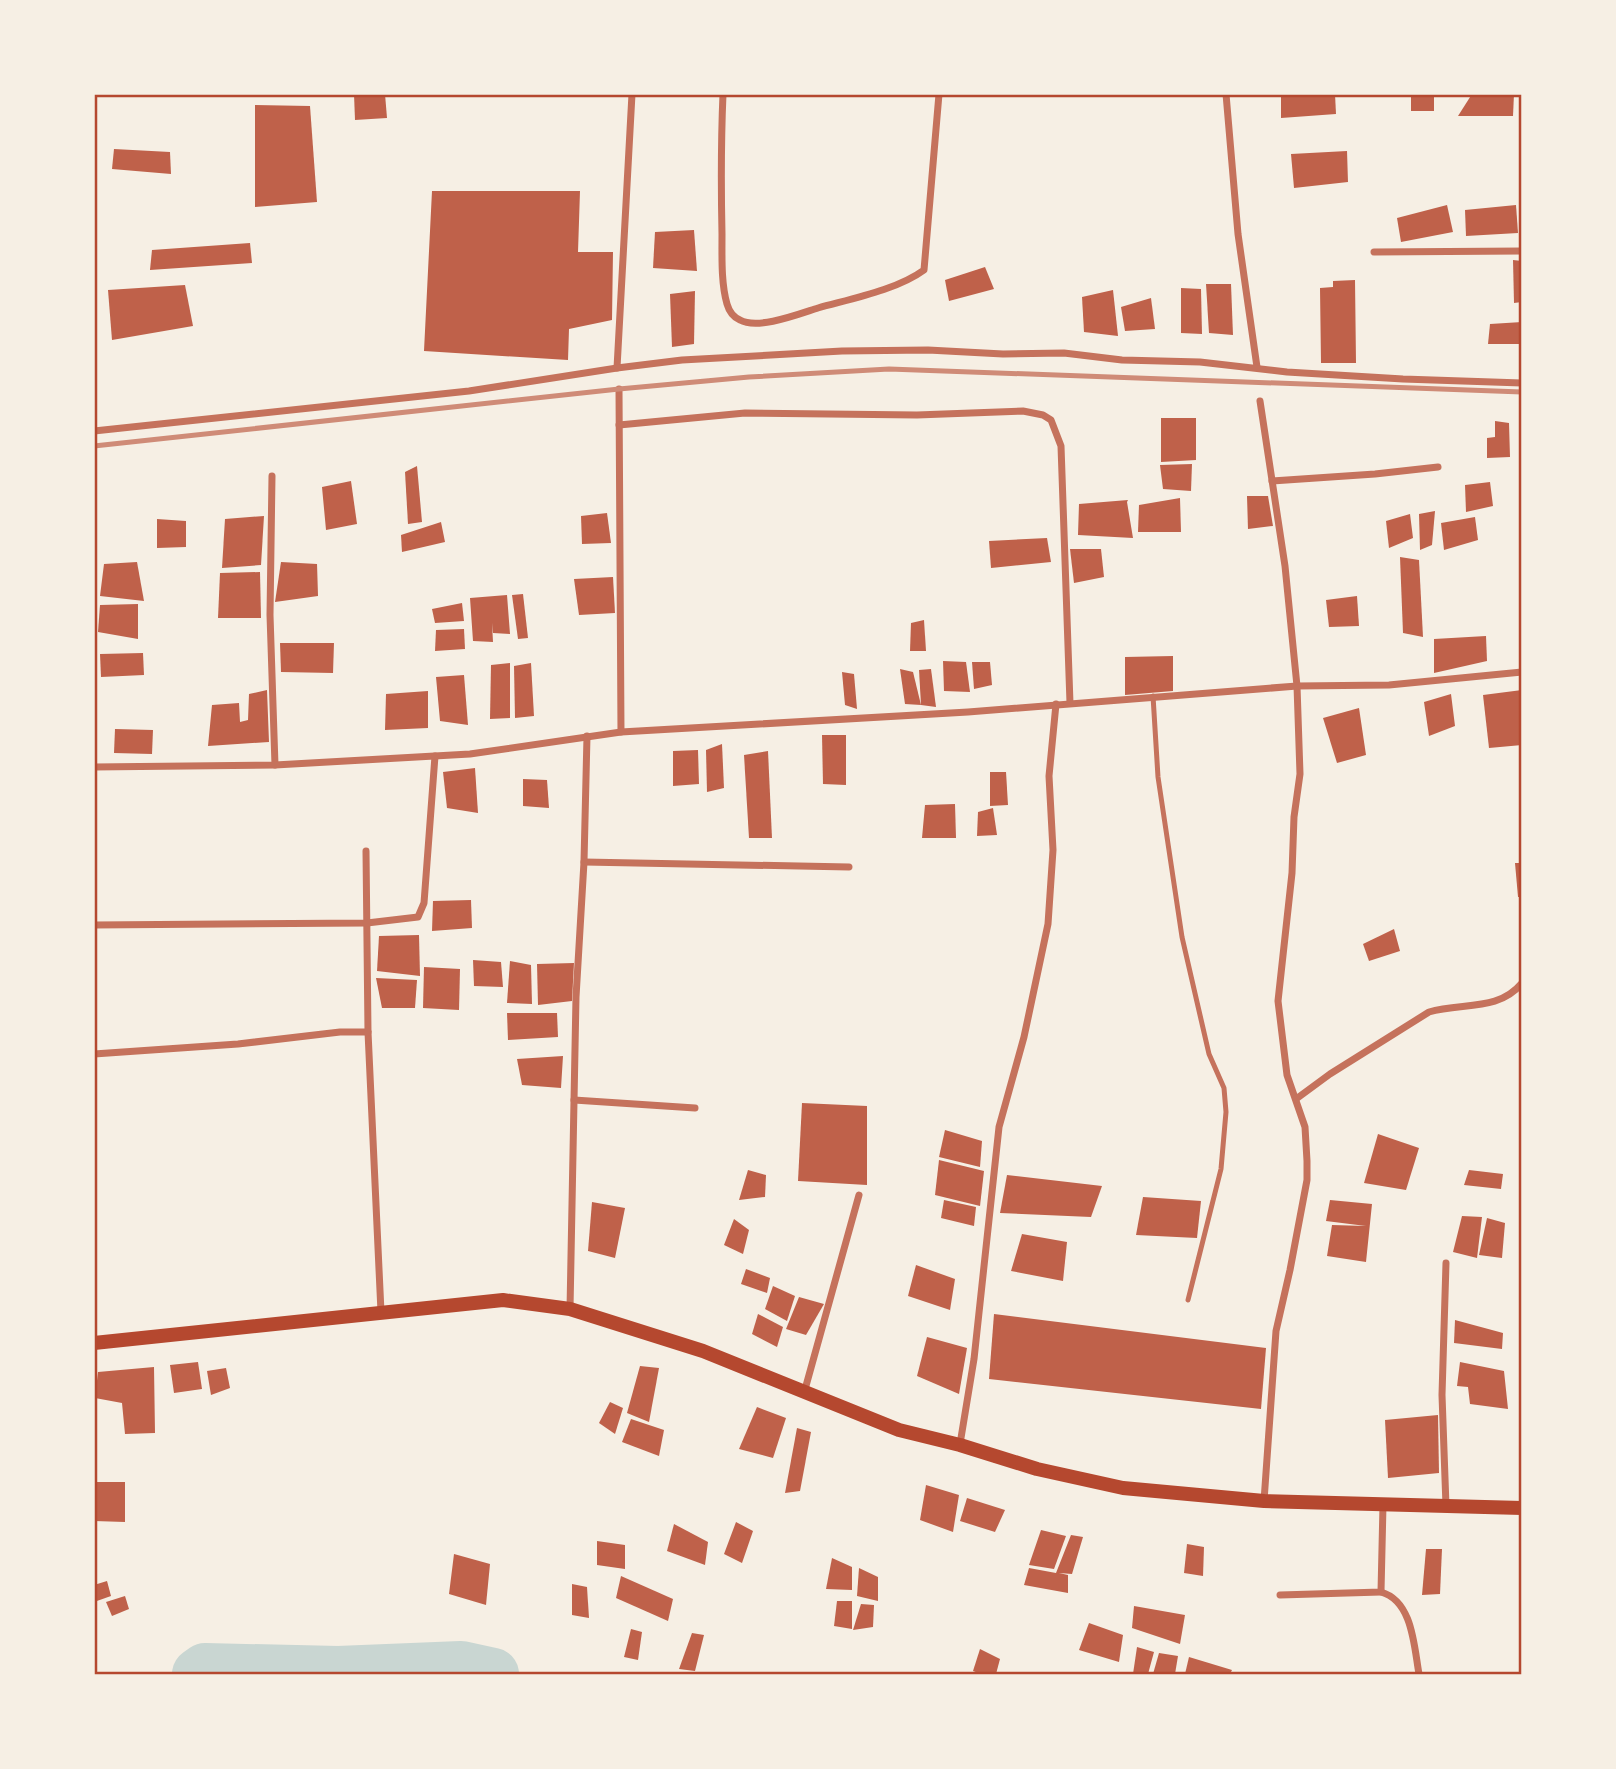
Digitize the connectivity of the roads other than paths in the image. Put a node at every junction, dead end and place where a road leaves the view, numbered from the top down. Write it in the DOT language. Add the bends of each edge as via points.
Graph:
graph roads {
  1 [pos="632,94"];
  2 [pos="723,94"];
  3 [pos="939,94"];
  4 [pos="1226,94"];
  5 [pos="1521,251"];
  6 [pos="1374,252"];
  7 [pos="1257,367"];
  8 [pos="617,368"];
  9 [pos="1521,383"];
  10 [pos="619,389"];
  11 [pos="1260,401"];
  12 [pos="619,425"];
  13 [pos="94,431"];
  14 [pos="1438,467"];
  15 [pos="272,476"];
  16 [pos="1272,481"];
  17 [pos="1521,672"];
  18 [pos="1297,686"];
  19 [pos="1153,696"];
  20 [pos="1070,703"];
  21 [pos="1056,704"];
  22 [pos="621,732"];
  23 [pos="587,736"];
  24 [pos="435,757"];
  25 [pos="275,765"];
  26 [pos="94,767"];
  27 [pos="366,851"];
  28 [pos="584,862"];
  29 [pos="849,867"];
  30 [pos="367,923"];
  31 [pos="94,925"];
  32 [pos="1521,983"];
  33 [pos="368,1032"];
  34 [pos="94,1054"];
  35 [pos="1296,1099"];
  36 [pos="574,1100"];
  37 [pos="695,1108"];
  38 [pos="859,1195"];
  39 [pos="1446,1263"];
  40 [pos="1188,1300"];
  41 [pos="570,1310"];
  42 [pos="381,1312"];
  43 [pos="94,1343"];
  44 [pos="804,1394"];
  45 [pos="960,1445"];
  46 [pos="1264,1501"];
  47 [pos="1383,1505"];
  48 [pos="1446,1506"];
  49 [pos="1521,1508"];
  50 [pos="1381,1592"];
  51 [pos="1280,1595"];
  52 [pos="1419,1675"];
  1 -- 8 [label="street"];
  2 -- 3 [label="street" via="726,302 737,319 756,324 871,292 924,270"];
  4 -- 7 [label="street" via="1238,234"];
  5 -- 6 [label="street"];
  7 -- 8 [label="street" via="1064,353 928,350 760,354"];
  7 -- 9 [label="street"];
  8 -- 13 [label="street" via="469,391"];
  10 -- 12 [label="street"];
  11 -- 16 [label="street"];
  12 -- 20 [label="street" via="745,413 1023,411 1043,415 1051,420 1061,446"];
  12 -- 22 [label="street"];
  14 -- 16 [label="street"];
  15 -- 25 [label="street"];
  16 -- 18 [label="street"];
  17 -- 18 [label="street" via="1389,685"];
  18 -- 19 [label="street"];
  18 -- 35 [label="street" via="1300,774 1279,1001 1286,1075"];
  19 -- 20 [label="street"];
  19 -- 40 [label="lane" via="1158,777 1182,937 1209,1054 1224,1088 1227,1126 1221,1169"];
  20 -- 21 [label="street"];
  21 -- 22 [label="street"];
  21 -- 45 [label="street" via="1049,776 1053,850 1048,924 999,1127"];
  22 -- 23 [label="street"];
  23 -- 24 [label="street"];
  23 -- 28 [label="street"];
  24 -- 25 [label="street"];
  24 -- 30 [label="street" via="422,912 413,919"];
  25 -- 26 [label="street"];
  27 -- 30 [label="street"];
  28 -- 29 [label="street"];
  28 -- 36 [label="street"];
  30 -- 31 [label="street"];
  30 -- 33 [label="street"];
  32 -- 35 [label="street" via="1501,1001 1429,1012"];
  33 -- 34 [label="street"];
  33 -- 42 [label="street"];
  35 -- 46 [label="street" via="1306,1127 1307,1180 1276,1331"];
  36 -- 37 [label="street"];
  36 -- 41 [label="street"];
  38 -- 44 [label="street"];
  39 -- 48 [label="street" via="1442,1395"];
  41 -- 42 [label="main road" via="503,1300"];
  41 -- 44 [label="main road" via="703,1351"];
  42 -- 43 [label="main road"];
  44 -- 45 [label="main road" via="899,1430"];
  45 -- 46 [label="main road" via="1037,1469 1123,1488"];
  46 -- 47 [label="main road"];
  47 -- 48 [label="main road"];
  47 -- 50 [label="street"];
  48 -- 49 [label="main road"];
  50 -- 51 [label="street"];
  50 -- 52 [label="street" via="1391,1595 1404,1610"];
}
